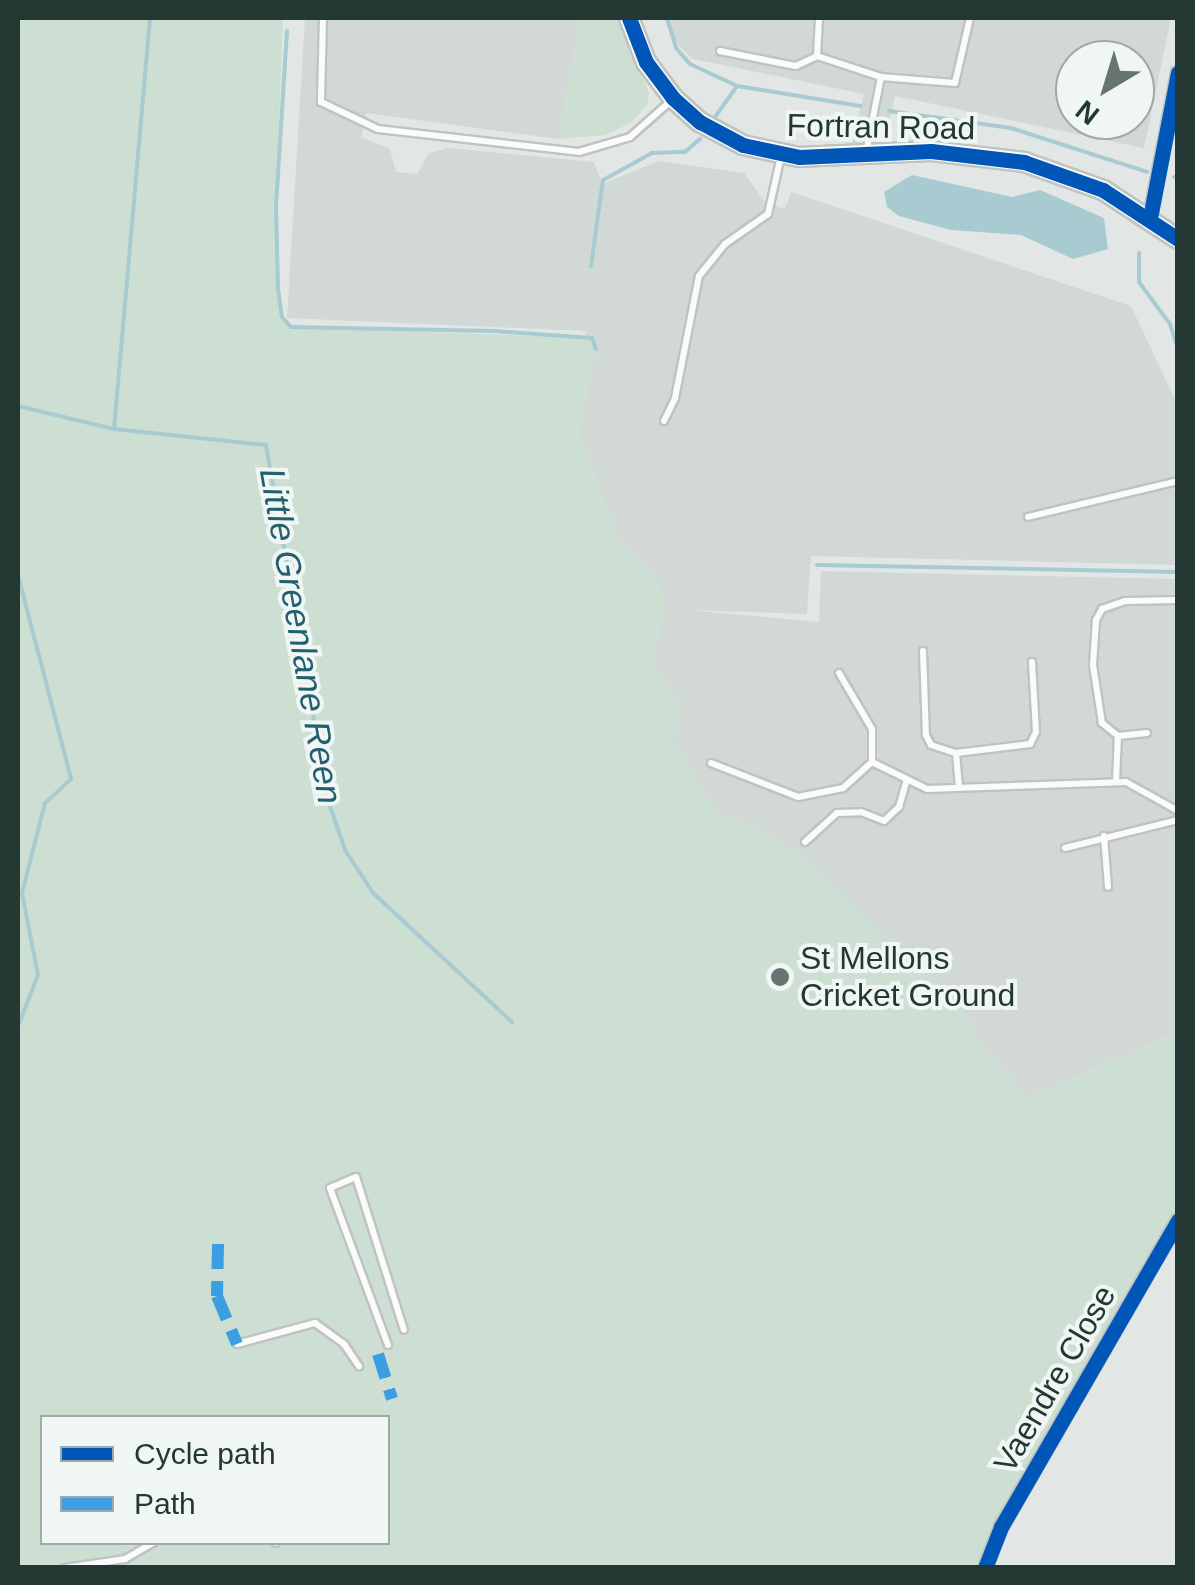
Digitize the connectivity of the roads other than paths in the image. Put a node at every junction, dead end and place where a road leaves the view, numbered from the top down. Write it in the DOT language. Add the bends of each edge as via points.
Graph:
graph roads {
  1 [pos="323,18"];
  2 [pos="629,18"];
  3 [pos="819,18"];
  4 [pos="970,18"];
  5 [pos="720,51"];
  6 [pos="818,56"];
  7 [pos="1178,73"];
  8 [pos="880,77"];
  9 [pos="674,98"];
  10 [pos="866,154"];
  11 [pos="781,155"];
  12 [pos="1150,218"];
  13 [pos="1178,239"];
  14 [pos="664,421"];
  15 [pos="1178,481"];
  16 [pos="1028,517"];
  17 [pos="1178,600"];
  18 [pos="924,652"];
  19 [pos="1032,662"];
  20 [pos="840,673"];
  21 [pos="1147,733"];
  22 [pos="1118,736"];
  23 [pos="956,752"];
  24 [pos="872,762"];
  25 [pos="710,763"];
  26 [pos="906,781"];
  27 [pos="1116,781"];
  28 [pos="959,787"];
  29 [pos="1178,811"];
  30 [pos="1178,820"];
  31 [pos="1104,836"];
  32 [pos="805,842"];
  33 [pos="1066,848"];
  34 [pos="1108,887"];
  35 [pos="1178,1220"];
  36 [pos="404,1330"];
  37 [pos="237,1344"];
  38 [pos="388,1345"];
  39 [pos="359,1366"];
  40 [pos="149,1545"];
  41 [pos="65,1568"];
  42 [pos="986,1568"];
  1 -- 9 [label="lane" via="320,102 378,129 579,152 630,137"];
  2 -- 9 [label="street, Fortran Road" via="646,62"];
  3 -- 6 [label="lane"];
  4 -- 8 [label="lane" via="955,83"];
  5 -- 6 [label="lane" via="796,66"];
  6 -- 8 [label="lane"];
  7 -- 12 [label="street"];
  8 -- 10 [label="lane"];
  9 -- 11 [label="street, Fortran Road" via="720,134"];
  10 -- 11 [label="street, Fortran Road"];
  10 -- 12 [label="street, Fortran Road" via="946,151 1024,162 1088,184"];
  11 -- 14 [label="lane" via="768,214 726,244 699,276 676,398"];
  12 -- 13 [label="street, Fortran Road"];
  15 -- 16 [label="lane"];
  17 -- 22 [label="lane" via="1125,601 1102,609 1096,620 1092,665 1102,723"];
  18 -- 23 [label="lane" via="926,736 930,744"];
  19 -- 23 [label="lane" via="1036,732 1030,744"];
  20 -- 24 [label="lane" via="872,729"];
  21 -- 22 [label="lane"];
  22 -- 27 [label="lane"];
  23 -- 28 [label="lane"];
  24 -- 25 [label="lane" via="843,788 798,797"];
  24 -- 26 [label="lane"];
  26 -- 28 [label="lane" via="927,789"];
  26 -- 32 [label="lane" via="898,807 884,821 861,812 836,813"];
  27 -- 28 [label="lane"];
  27 -- 29 [label="lane"];
  30 -- 31 [label="lane"];
  31 -- 33 [label="lane"];
  31 -- 34 [label="lane"];
  35 -- 42 [label="street, Vaendre Close" via="1000,1527"];
  36 -- 38 [label="lane" via="356,1177 330,1188"];
  37 -- 39 [label="lane" via="314,1323 344,1344"];
  40 -- 41 [label="lane" via="125,1559"];
}
